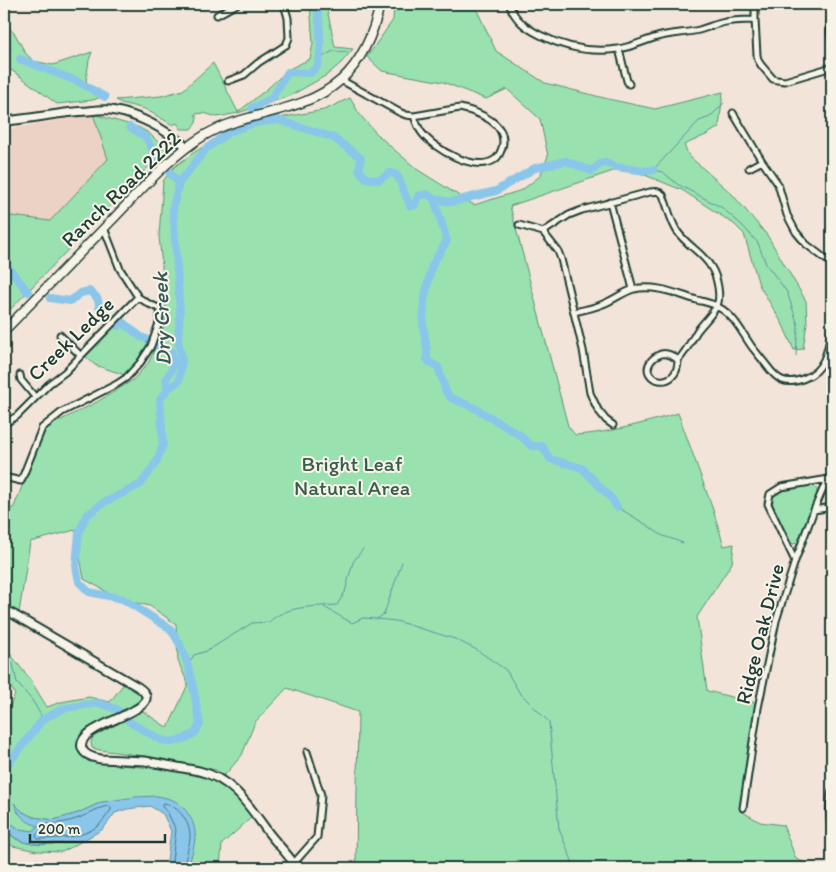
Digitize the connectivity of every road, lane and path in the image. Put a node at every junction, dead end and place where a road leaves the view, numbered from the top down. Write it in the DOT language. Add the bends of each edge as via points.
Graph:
graph roads {
  1 [pos="237,4"];
  2 [pos="284,4"];
  3 [pos="380,4"];
  4 [pos="509,4"];
  5 [pos="755,4"];
  6 [pos="832,4"];
  7 [pos="218,15"];
  8 [pos="755,20"];
  9 [pos="832,42"];
  10 [pos="619,49"];
  11 [pos="832,67"];
  12 [pos="341,80"];
  13 [pos="228,81"];
  14 [pos="629,84"];
  15 [pos="733,113"];
  16 [pos="414,116"];
  17 [pos="4,121"];
  18 [pos="187,147"];
  19 [pos="762,161"];
  20 [pos="749,168"];
  21 [pos="610,202"];
  22 [pos="519,225"];
  23 [pos="104,228"];
  24 [pos="543,232"];
  25 [pos="832,264"];
  26 [pos="632,289"];
  27 [pos="138,297"];
  28 [pos="717,306"];
  29 [pos="574,312"];
  30 [pos="832,328"];
  31 [pos="4,331"];
  32 [pos="60,335"];
  33 [pos="81,356"];
  34 [pos="678,360"];
  35 [pos="20,375"];
  36 [pos="35,397"];
  37 [pos="4,424"];
  38 [pos="613,425"];
  39 [pos="4,477"];
  40 [pos="831,477"];
  41 [pos="832,506"];
  42 [pos="814,510"];
  43 [pos="795,561"];
  44 [pos="4,609"];
  45 [pos="307,752"];
  46 [pos="832,791"];
  47 [pos="743,808"];
  48 [pos="832,830"];
  49 [pos="296,866"];
  50 [pos="287,868"];
  1 -- 7 [label="street"];
  2 -- 13 [label="street" via="288,18 286,45 244,75"];
  3 -- 12 [label="main road, Ranch Road 2222" via="368,44"];
  4 -- 10 [label="street" via="517,20 552,40 584,49"];
  5 -- 8 [label="street"];
  6 -- 9 [label="street"];
  8 -- 10 [label="street" via="720,23"];
  8 -- 11 [label="street" via="758,60 777,80 785,81"];
  10 -- 14 [label="street"];
  12 -- 16 [label="street" via="399,112"];
  12 -- 18 [label="main road, Ranch Road 2222" via="318,96 226,126"];
  15 -- 19 [label="street"];
  16 -- 16 [label="street" via="428,140 454,157 479,163 494,160 499,155 503,142 499,129 493,121 474,111 460,108"];
  17 -- 18 [label="street" via="110,110 147,121"];
  18 -- 23 [label="main road, Ranch Road 2222"];
  19 -- 20 [label="street"];
  19 -- 25 [label="street" via="778,184 796,232"];
  21 -- 24 [label="street" via="569,215"];
  21 -- 26 [label="street"];
  21 -- 28 [label="street" via="660,192 677,231 710,265 717,284"];
  22 -- 24 [label="street"];
  23 -- 27 [label="street" via="120,269"];
  23 -- 31 [label="main road, Ranch Road 2222"];
  24 -- 29 [label="street" via="558,251"];
  26 -- 28 [label="street" via="654,288"];
  26 -- 29 [label="street" via="602,305"];
  27 -- 33 [label="street, Creek Ledge"];
  27 -- 39 [label="street" via="161,309 151,346 140,363 117,384 62,412 42,428 21,480"];
  28 -- 30 [label="street" via="733,319 774,376 782,380 800,380 818,370 828,352"];
  28 -- 34 [label="street"];
  29 -- 38 [label="street" via="593,400"];
  32 -- 33 [label="street"];
  33 -- 36 [label="street, Creek Ledge"];
  34 -- 34 [label="street" via="658,355 648,371 651,377 664,381 676,372"];
  35 -- 36 [label="street"];
  36 -- 37 [label="street, Creek Ledge"];
  40 -- 42 [label="street, Ridge Oak Drive"];
  40 -- 43 [label="street" via="781,487 770,494 768,504"];
  41 -- 42 [label="street"];
  42 -- 43 [label="street, Ridge Oak Drive"];
  43 -- 47 [label="street, Ridge Oak Drive" via="776,621 758,708"];
  44 -- 49 [label="street" via="143,690 146,695 142,706 91,731 82,741 84,751 101,759 145,761 187,768 219,778 247,802"];
  45 -- 49 [label="street" via="321,795 317,837"];
  46 -- 48 [label="street" via="829,812"];
  49 -- 50 [label="street"];
}
